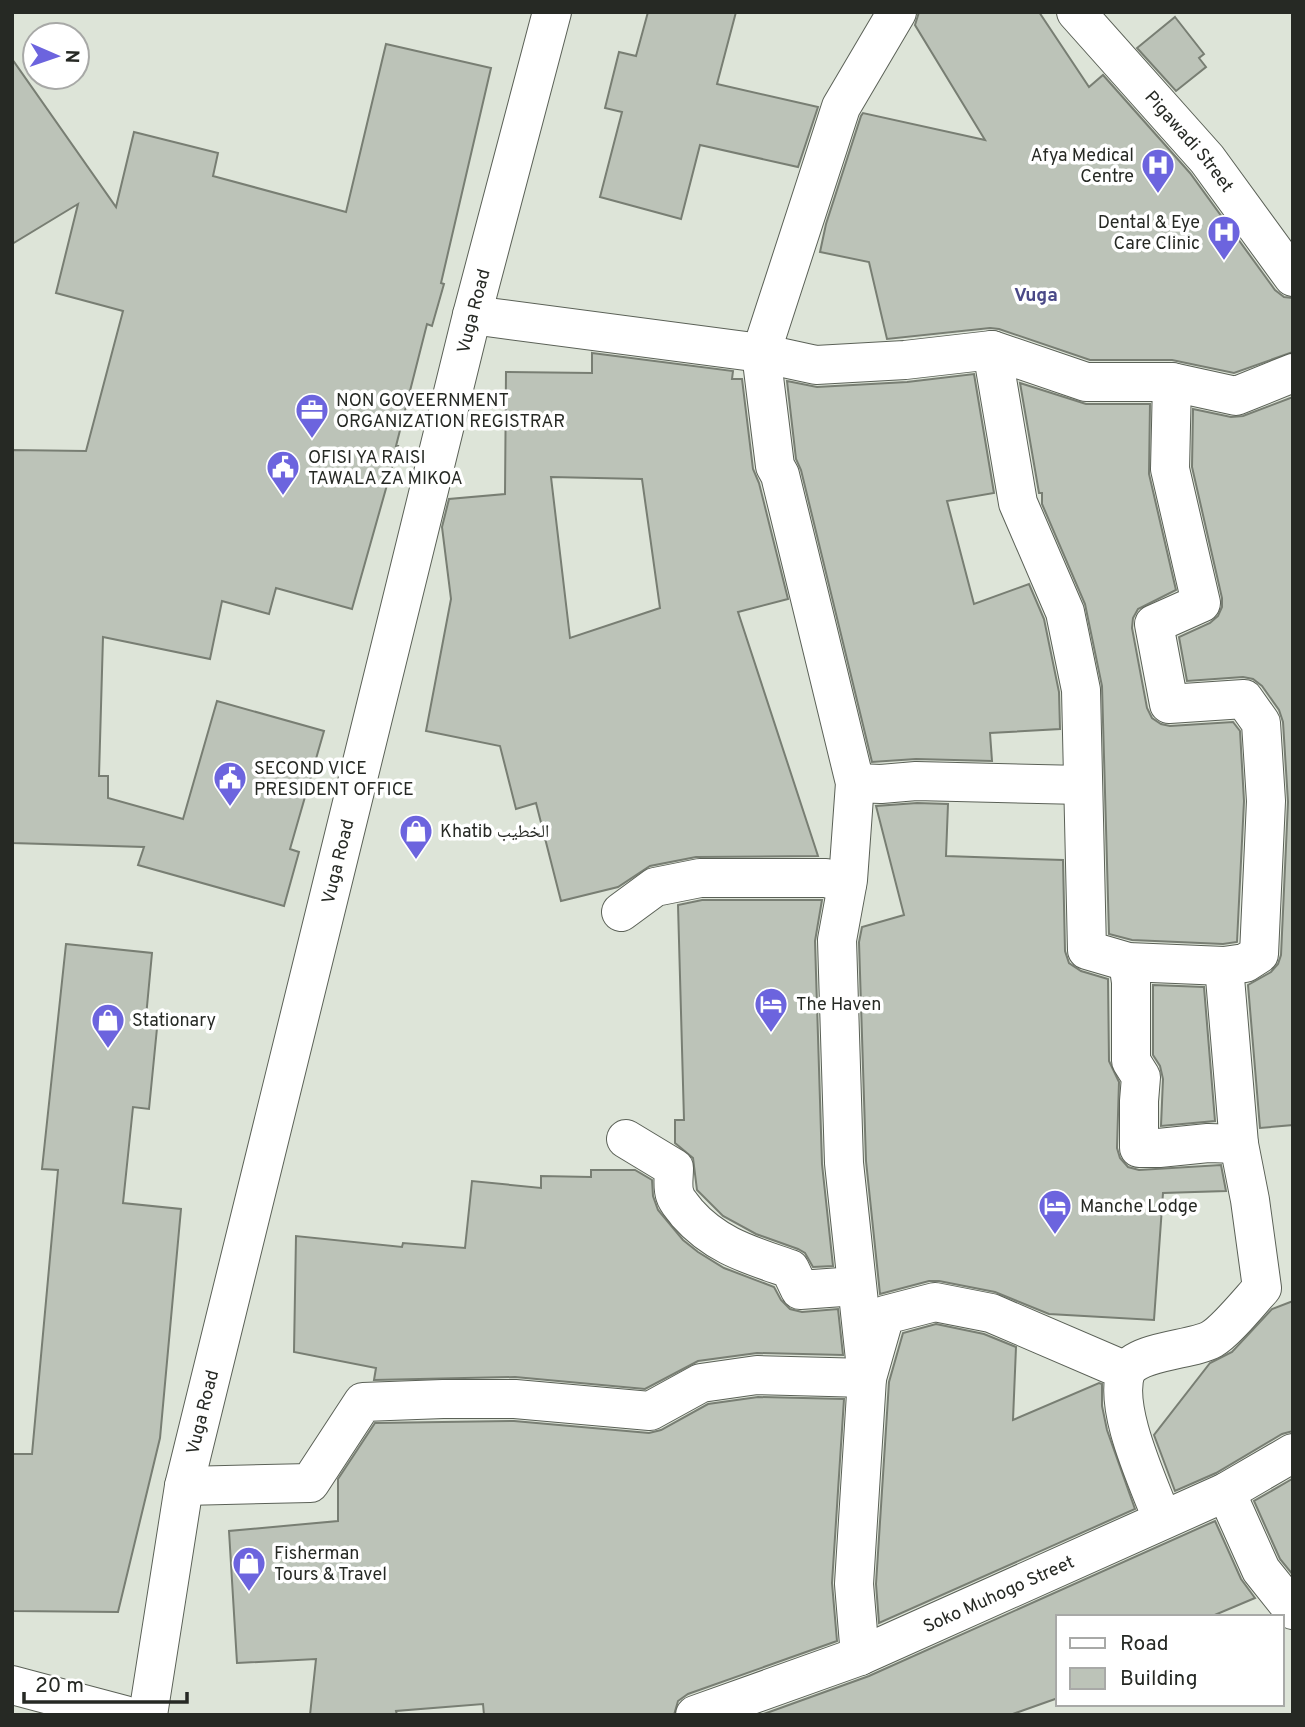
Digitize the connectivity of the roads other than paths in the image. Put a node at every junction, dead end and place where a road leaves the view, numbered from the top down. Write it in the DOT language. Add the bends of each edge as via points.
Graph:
graph roads {
  1 [pos="552,12"];
  2 [pos="897,12"];
  3 [pos="1076,12"];
  4 [pos="1293,277"];
  5 [pos="472,315"];
  6 [pos="992,350"];
  7 [pos="761,353"];
  8 [pos="1293,373"];
  9 [pos="1172,382"];
  10 [pos="855,783"];
  11 [pos="1082,785"];
  12 [pos="847,884"];
  13 [pos="621,912"];
  14 [pos="1128,962"];
  15 [pos="1224,966"];
  16 [pos="626,1139"];
  17 [pos="1239,1144"];
  18 [pos="856,1286"];
  19 [pos="1126,1371"];
  20 [pos="867,1378"];
  21 [pos="1293,1453"];
  22 [pos="184,1486"];
  23 [pos="1226,1492"];
  24 [pos="1162,1519"];
  25 [pos="1293,1610"];
  26 [pos="860,1656"];
  27 [pos="12,1685"];
  28 [pos="125,1715"];
  29 [pos="148,1715"];
  30 [pos="695,1715"];
  1 -- 5 [label="street, Vuga Road"];
  2 -- 7 [label="street" via="841,107"];
  3 -- 4 [label="street, Pigawadi Street" via="1207,159"];
  5 -- 7 [label="street"];
  5 -- 22 [label="street, Vuga Road"];
  6 -- 7 [label="street" via="816,365"];
  6 -- 9 [label="street" via="1086,382"];
  6 -- 11 [label="street" via="1018,503 1065,612 1081,690"];
  7 -- 10 [label="street" via="775,466"];
  8 -- 9 [label="street" via="1236,396"];
  9 -- 15 [label="street" via="1170,469 1201,603 1154,624 1169,704 1244,699 1261,723 1266,801 1259,954 1245,963"];
  10 -- 11 [label="street"];
  10 -- 12 [label="street"];
  11 -- 14 [label="street" via="1087,950"];
  12 -- 13 [label="street" via="826,878 700,878 655,887"];
  12 -- 18 [label="street" via="837,940 844,1163"];
  14 -- 15 [label="street"];
  14 -- 17 [label="street" via="1131,1061 1141,1077 1139,1148"];
  15 -- 17 [label="street"];
  16 -- 18 [label="street" via="674,1168 673,1187 679,1203 697,1224 730,1249 790,1269 800,1290"];
  17 -- 19 [label="street" via="1262,1288 1212,1339 1170,1349 1130,1365"];
  18 -- 20 [label="street"];
  19 -- 20 [label="street" via="991,1312 935,1302 886,1315"];
  19 -- 24 [label="street" via="1122,1383 1125,1415"];
  20 -- 22 [label="street" via="757,1375 701,1384 650,1410 515,1399 363,1402 310,1483"];
  20 -- 26 [label="street" via="854,1584"];
  21 -- 23 [label="street, Soko Muhogo Street"];
  22 -- 29 [label="street, Vuga Road"];
  23 -- 24 [label="street, Soko Muhogo Street"];
  23 -- 25 [label="street" via="1261,1570"];
  24 -- 26 [label="street, Soko Muhogo Street"];
  26 -- 30 [label="street, Soko Muhogo Street"];
  27 -- 28 [label="street"];
}
